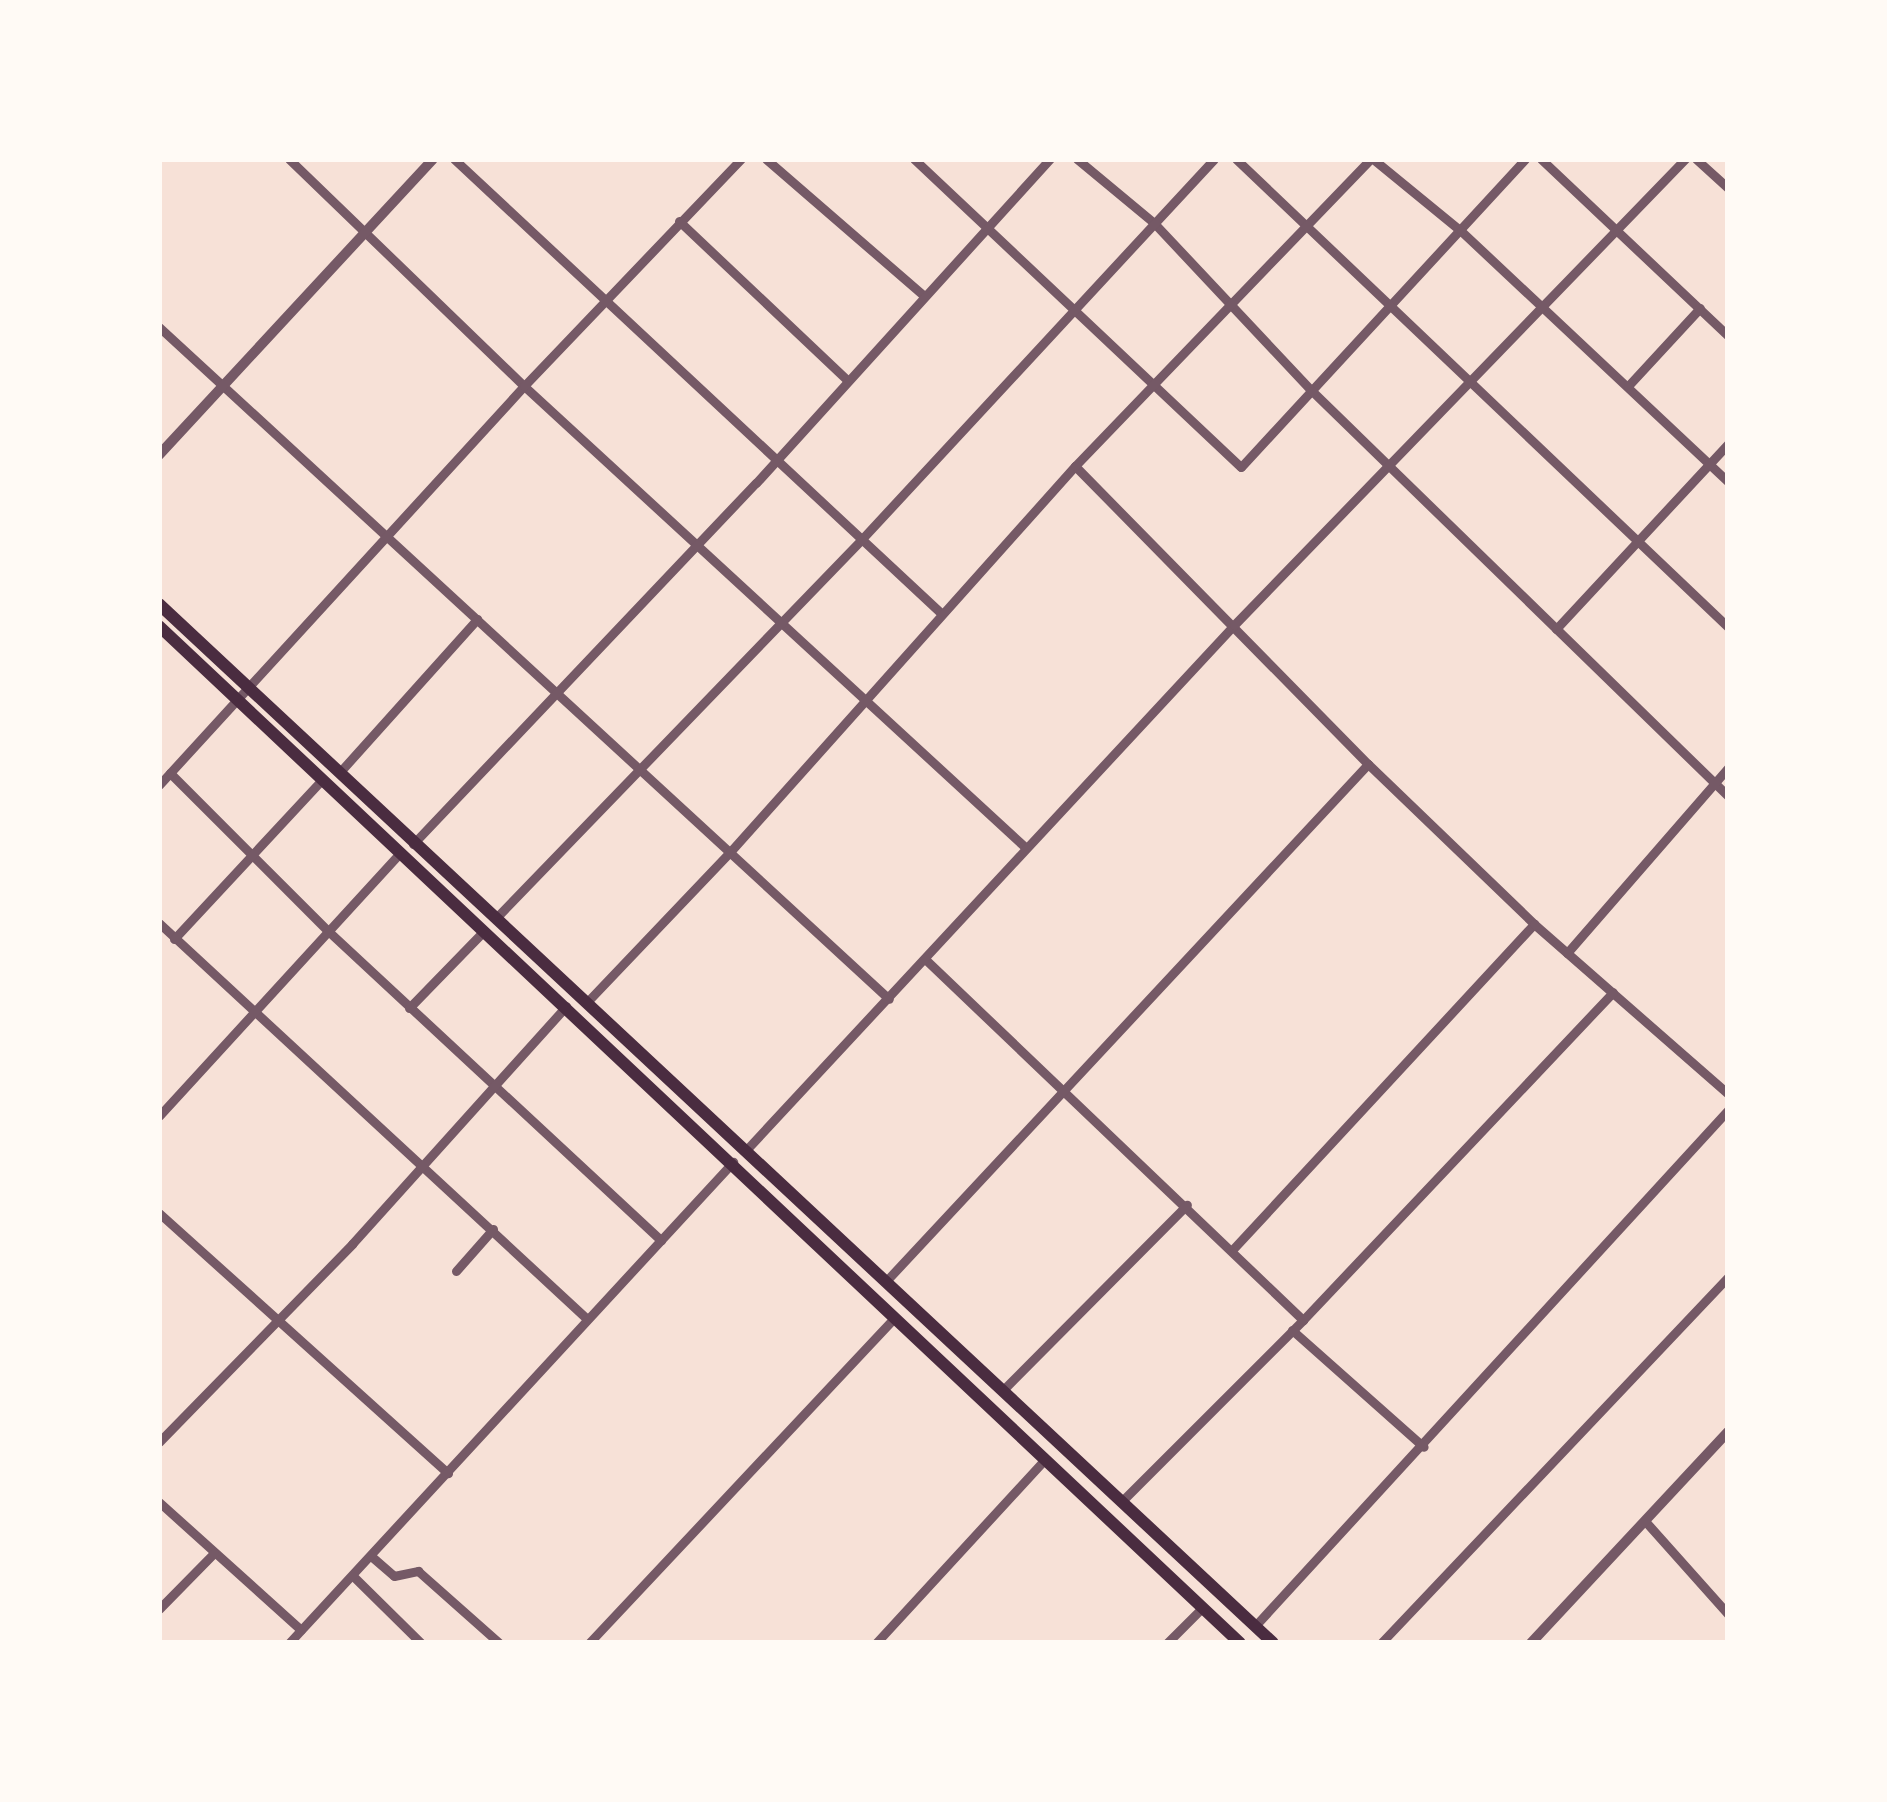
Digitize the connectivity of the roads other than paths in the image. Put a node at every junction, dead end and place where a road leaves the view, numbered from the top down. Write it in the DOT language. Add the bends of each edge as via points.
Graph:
graph roads {
  1 [pos="289,159"];
  2 [pos="433,159"];
  3 [pos="454,159"];
  4 [pos="741,159"];
  5 [pos="766,159"];
  6 [pos="914,159"];
  7 [pos="1050,159"];
  8 [pos="1077,159"];
  9 [pos="1214,159"];
  10 [pos="1236,159"];
  11 [pos="1372,159"];
  12 [pos="1525,159"];
  13 [pos="1540,159"];
  14 [pos="1685,159"];
  15 [pos="1696,159"];
  16 [pos="1728,188"];
  17 [pos="679,221"];
  18 [pos="1154,224"];
  19 [pos="987,227"];
  20 [pos="1306,227"];
  21 [pos="1461,231"];
  22 [pos="1613,231"];
  23 [pos="367,233"];
  24 [pos="923,295"];
  25 [pos="1232,301"];
  26 [pos="605,302"];
  27 [pos="1392,307"];
  28 [pos="1075,308"];
  29 [pos="1700,308"];
  30 [pos="1540,310"];
  31 [pos="159,327"];
  32 [pos="1728,336"];
  33 [pos="847,380"];
  34 [pos="1154,382"];
  35 [pos="1469,385"];
  36 [pos="223,386"];
  37 [pos="524,386"];
  38 [pos="1628,386"];
  39 [pos="1312,391"];
  40 [pos="1728,444"];
  41 [pos="159,455"];
  42 [pos="778,459"];
  43 [pos="1708,464"];
  44 [pos="1388,465"];
  45 [pos="1075,466"];
  46 [pos="1728,482"];
  47 [pos="386,536"];
  48 [pos="861,540"];
  49 [pos="1635,540"];
  50 [pos="698,542"];
  51 [pos="159,604"];
  52 [pos="942,614"];
  53 [pos="782,619"];
  54 [pos="477,620"];
  55 [pos="1234,625"];
  56 [pos="159,626"];
  57 [pos="1728,627"];
  58 [pos="1556,629"];
  59 [pos="251,688"];
  60 [pos="559,695"];
  61 [pos="866,699"];
  62 [pos="239,702"];
  63 [pos="1368,764"];
  64 [pos="1728,768"];
  65 [pos="641,771"];
  66 [pos="170,773"];
  67 [pos="339,773"];
  68 [pos="322,780"];
  69 [pos="1714,784"];
  70 [pos="159,785"];
  71 [pos="1728,796"];
  72 [pos="413,844"];
  73 [pos="1025,847"];
  74 [pos="730,852"];
  75 [pos="400,853"];
  76 [pos="249,856"];
  77 [pos="496,918"];
  78 [pos="159,923"];
  79 [pos="1534,924"];
  80 [pos="327,930"];
  81 [pos="483,932"];
  82 [pos="174,938"];
  83 [pos="1567,953"];
  84 [pos="925,959"];
  85 [pos="1613,992"];
  86 [pos="889,999"];
  87 [pos="588,1001"];
  88 [pos="566,1006"];
  89 [pos="410,1008"];
  90 [pos="255,1010"];
  91 [pos="493,1085"];
  92 [pos="1066,1089"];
  93 [pos="1728,1094"];
  94 [pos="1728,1110"];
  95 [pos="159,1116"];
  96 [pos="748,1148"];
  97 [pos="733,1162"];
  98 [pos="424,1164"];
  99 [pos="1187,1204"];
  100 [pos="159,1213"];
  101 [pos="493,1229"];
  102 [pos="661,1240"];
  103 [pos="1234,1248"];
  104 [pos="456,1271"];
  105 [pos="1728,1277"];
  106 [pos="888,1279"];
  107 [pos="585,1317"];
  108 [pos="894,1318"];
  109 [pos="1304,1320"];
  110 [pos="279,1321"];
  111 [pos="1292,1330"];
  112 [pos="1003,1390"];
  113 [pos="1728,1432"];
  114 [pos="159,1442"];
  115 [pos="1424,1447"];
  116 [pos="1044,1460"];
  117 [pos="448,1473"];
  118 [pos="1122,1501"];
  119 [pos="159,1502"];
  120 [pos="1645,1522"];
  121 [pos="214,1553"];
  122 [pos="370,1556"];
  123 [pos="353,1576"];
  124 [pos="1202,1608"];
  125 [pos="159,1609"];
  126 [pos="1728,1614"];
  127 [pos="1255,1626"];
  128 [pos="301,1630"];
  129 [pos="289,1643"];
  130 [pos="421,1643"];
  131 [pos="500,1643"];
  132 [pos="589,1643"];
  133 [pos="876,1643"];
  134 [pos="1168,1643"];
  135 [pos="1240,1643"];
  136 [pos="1273,1643"];
  137 [pos="1382,1643"];
  138 [pos="1531,1643"];
  1 -- 23 [label="street"];
  2 -- 23 [label="street"];
  3 -- 26 [label="street"];
  4 -- 17 [label="street"];
  5 -- 24 [label="street"];
  6 -- 19 [label="street"];
  7 -- 19 [label="street"];
  8 -- 18 [label="street"];
  9 -- 18 [label="street"];
  10 -- 20 [label="street"];
  11 -- 20 [label="street"];
  11 -- 21 [label="street"];
  12 -- 21 [label="street"];
  13 -- 22 [label="street"];
  14 -- 22 [label="street"];
  15 -- 16 [label="street"];
  17 -- 26 [label="street"];
  17 -- 33 [label="street"];
  18 -- 25 [label="street"];
  18 -- 28 [label="street"];
  19 -- 24 [label="street"];
  19 -- 28 [label="street"];
  20 -- 25 [label="street"];
  20 -- 27 [label="street"];
  21 -- 27 [label="street"];
  21 -- 30 [label="street"];
  22 -- 29 [label="street"];
  22 -- 30 [label="street"];
  23 -- 36 [label="street"];
  23 -- 37 [label="street"];
  24 -- 33 [label="street"];
  25 -- 34 [label="street"];
  25 -- 39 [label="street"];
  26 -- 37 [label="street"];
  26 -- 42 [label="street"];
  27 -- 35 [label="street"];
  27 -- 39 [label="street"];
  28 -- 34 [label="street"];
  28 -- 48 [label="street"];
  29 -- 32 [label="street"];
  29 -- 38 [label="street"];
  30 -- 35 [label="street"];
  30 -- 38 [label="street"];
  31 -- 36 [label="street"];
  33 -- 42 [label="street"];
  34 -- 39 [label="street" via="1240,467"];
  34 -- 45 [label="street"];
  35 -- 44 [label="street"];
  35 -- 49 [label="street"];
  36 -- 41 [label="street"];
  36 -- 47 [label="street"];
  37 -- 47 [label="street"];
  37 -- 50 [label="street"];
  38 -- 43 [label="street"];
  39 -- 44 [label="street"];
  40 -- 43 [label="street"];
  42 -- 48 [label="street"];
  42 -- 50 [label="street"];
  43 -- 46 [label="street"];
  43 -- 49 [label="street"];
  44 -- 55 [label="street"];
  44 -- 58 [label="street"];
  45 -- 52 [label="street"];
  45 -- 55 [label="street"];
  47 -- 54 [label="street"];
  47 -- 59 [label="street"];
  48 -- 52 [label="street"];
  48 -- 53 [label="street"];
  49 -- 57 [label="street"];
  49 -- 58 [label="street"];
  50 -- 53 [label="street"];
  50 -- 60 [label="street"];
  51 -- 59 [label="main road"];
  52 -- 61 [label="street"];
  53 -- 61 [label="street"];
  53 -- 65 [label="street"];
  54 -- 60 [label="street"];
  54 -- 67 [label="street"];
  55 -- 63 [label="street"];
  55 -- 73 [label="street"];
  56 -- 62 [label="main road"];
  58 -- 69 [label="street"];
  59 -- 62 [label="street"];
  59 -- 67 [label="main road"];
  60 -- 65 [label="street"];
  60 -- 72 [label="street"];
  61 -- 73 [label="street"];
  61 -- 74 [label="street"];
  62 -- 66 [label="street"];
  62 -- 68 [label="main road"];
  63 -- 79 [label="street"];
  63 -- 92 [label="street"];
  64 -- 69 [label="street"];
  65 -- 74 [label="street"];
  65 -- 77 [label="street"];
  66 -- 70 [label="street"];
  66 -- 76 [label="street"];
  67 -- 72 [label="main road"];
  68 -- 75 [label="main road"];
  68 -- 76 [label="street"];
  69 -- 71 [label="street"];
  69 -- 83 [label="street"];
  72 -- 77 [label="main road"];
  73 -- 84 [label="street"];
  74 -- 86 [label="street"];
  74 -- 87 [label="street"];
  75 -- 80 [label="street"];
  75 -- 81 [label="main road"];
  76 -- 80 [label="street"];
  76 -- 82 [label="street"];
  77 -- 87 [label="main road"];
  78 -- 82 [label="street"];
  79 -- 83 [label="street"];
  79 -- 103 [label="street"];
  80 -- 89 [label="street"];
  80 -- 90 [label="street"];
  81 -- 88 [label="main road"];
  81 -- 89 [label="street"];
  82 -- 90 [label="street"];
  83 -- 85 [label="street"];
  84 -- 86 [label="street"];
  84 -- 92 [label="street"];
  85 -- 93 [label="street"];
  85 -- 109 [label="street"];
  86 -- 96 [label="street"];
  87 -- 96 [label="main road"];
  88 -- 91 [label="street"];
  88 -- 97 [label="main road"];
  89 -- 91 [label="street"];
  90 -- 95 [label="street"];
  90 -- 98 [label="street"];
  91 -- 98 [label="street"];
  91 -- 102 [label="street"];
  92 -- 99 [label="street"];
  92 -- 106 [label="street"];
  94 -- 115 [label="street"];
  96 -- 106 [label="main road"];
  97 -- 102 [label="street"];
  97 -- 108 [label="main road"];
  98 -- 101 [label="street"];
  98 -- 110 [label="street"];
  99 -- 103 [label="street"];
  99 -- 112 [label="street"];
  100 -- 110 [label="street"];
  101 -- 104 [label="street"];
  101 -- 107 [label="street"];
  102 -- 107 [label="street"];
  103 -- 109 [label="street"];
  105 -- 137 [label="street"];
  106 -- 112 [label="main road"];
  107 -- 117 [label="street"];
  108 -- 116 [label="main road"];
  108 -- 132 [label="street"];
  109 -- 111 [label="street"];
  110 -- 114 [label="street"];
  110 -- 117 [label="street"];
  111 -- 115 [label="street"];
  111 -- 118 [label="street"];
  112 -- 118 [label="main road"];
  113 -- 120 [label="street"];
  115 -- 127 [label="street"];
  116 -- 124 [label="main road"];
  116 -- 133 [label="street"];
  117 -- 122 [label="street"];
  118 -- 127 [label="main road"];
  119 -- 121 [label="street"];
  120 -- 126 [label="street"];
  120 -- 138 [label="street"];
  121 -- 125 [label="street"];
  121 -- 128 [label="street"];
  122 -- 123 [label="street"];
  122 -- 131 [label="street" via="394,1576 418,1571"];
  123 -- 128 [label="street"];
  123 -- 130 [label="street"];
  124 -- 134 [label="street"];
  124 -- 135 [label="main road"];
  127 -- 136 [label="main road"];
  128 -- 129 [label="street"];
}
